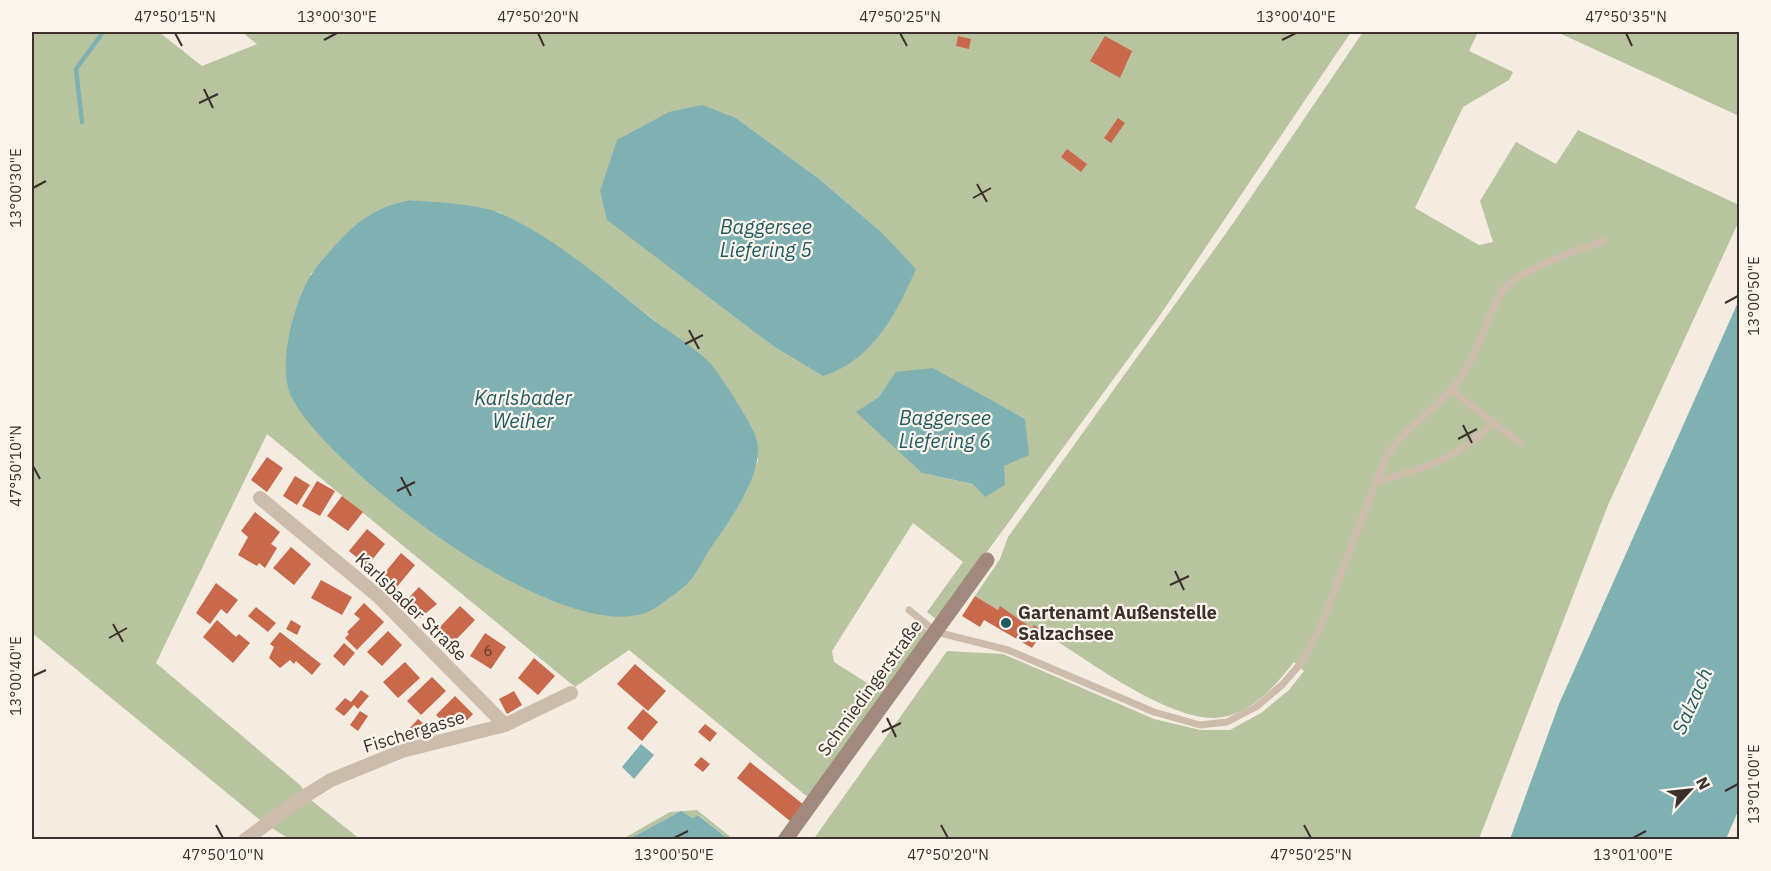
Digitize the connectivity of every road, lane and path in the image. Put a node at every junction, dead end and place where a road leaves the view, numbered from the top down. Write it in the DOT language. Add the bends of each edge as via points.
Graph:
graph roads {
  1 [pos="1602,242"];
  2 [pos="1451,390"];
  3 [pos="1494,422"];
  4 [pos="1520,443"];
  5 [pos="1377,482"];
  6 [pos="260,498"];
  7 [pos="987,560"];
  8 [pos="909,610"];
  9 [pos="936,632"];
  10 [pos="571,693"];
  11 [pos="505,724"];
  12 [pos="244,840"];
  13 [pos="785,840"];
  1 -- 2 [label="lane" via="1554,259 1502,290 1467,370"];
  2 -- 3 [label="lane"];
  2 -- 5 [label="lane" via="1397,439"];
  3 -- 4 [label="lane"];
  3 -- 5 [label="lane" via="1475,441 1439,463"];
  5 -- 9 [label="lane" via="1319,630 1301,663 1256,707 1227,722 1200,725 1154,712 1008,650"];
  6 -- 11 [label="street, Karlsbader Straße" via="378,596"];
  7 -- 9 [label="street, Schmiedingerstraße"];
  8 -- 9 [label="lane"];
  9 -- 13 [label="street, Schmiedingerstraße"];
  10 -- 11 [label="street, Fischergasse"];
  11 -- 12 [label="street, Fischergasse" via="402,751 331,780"];
}
